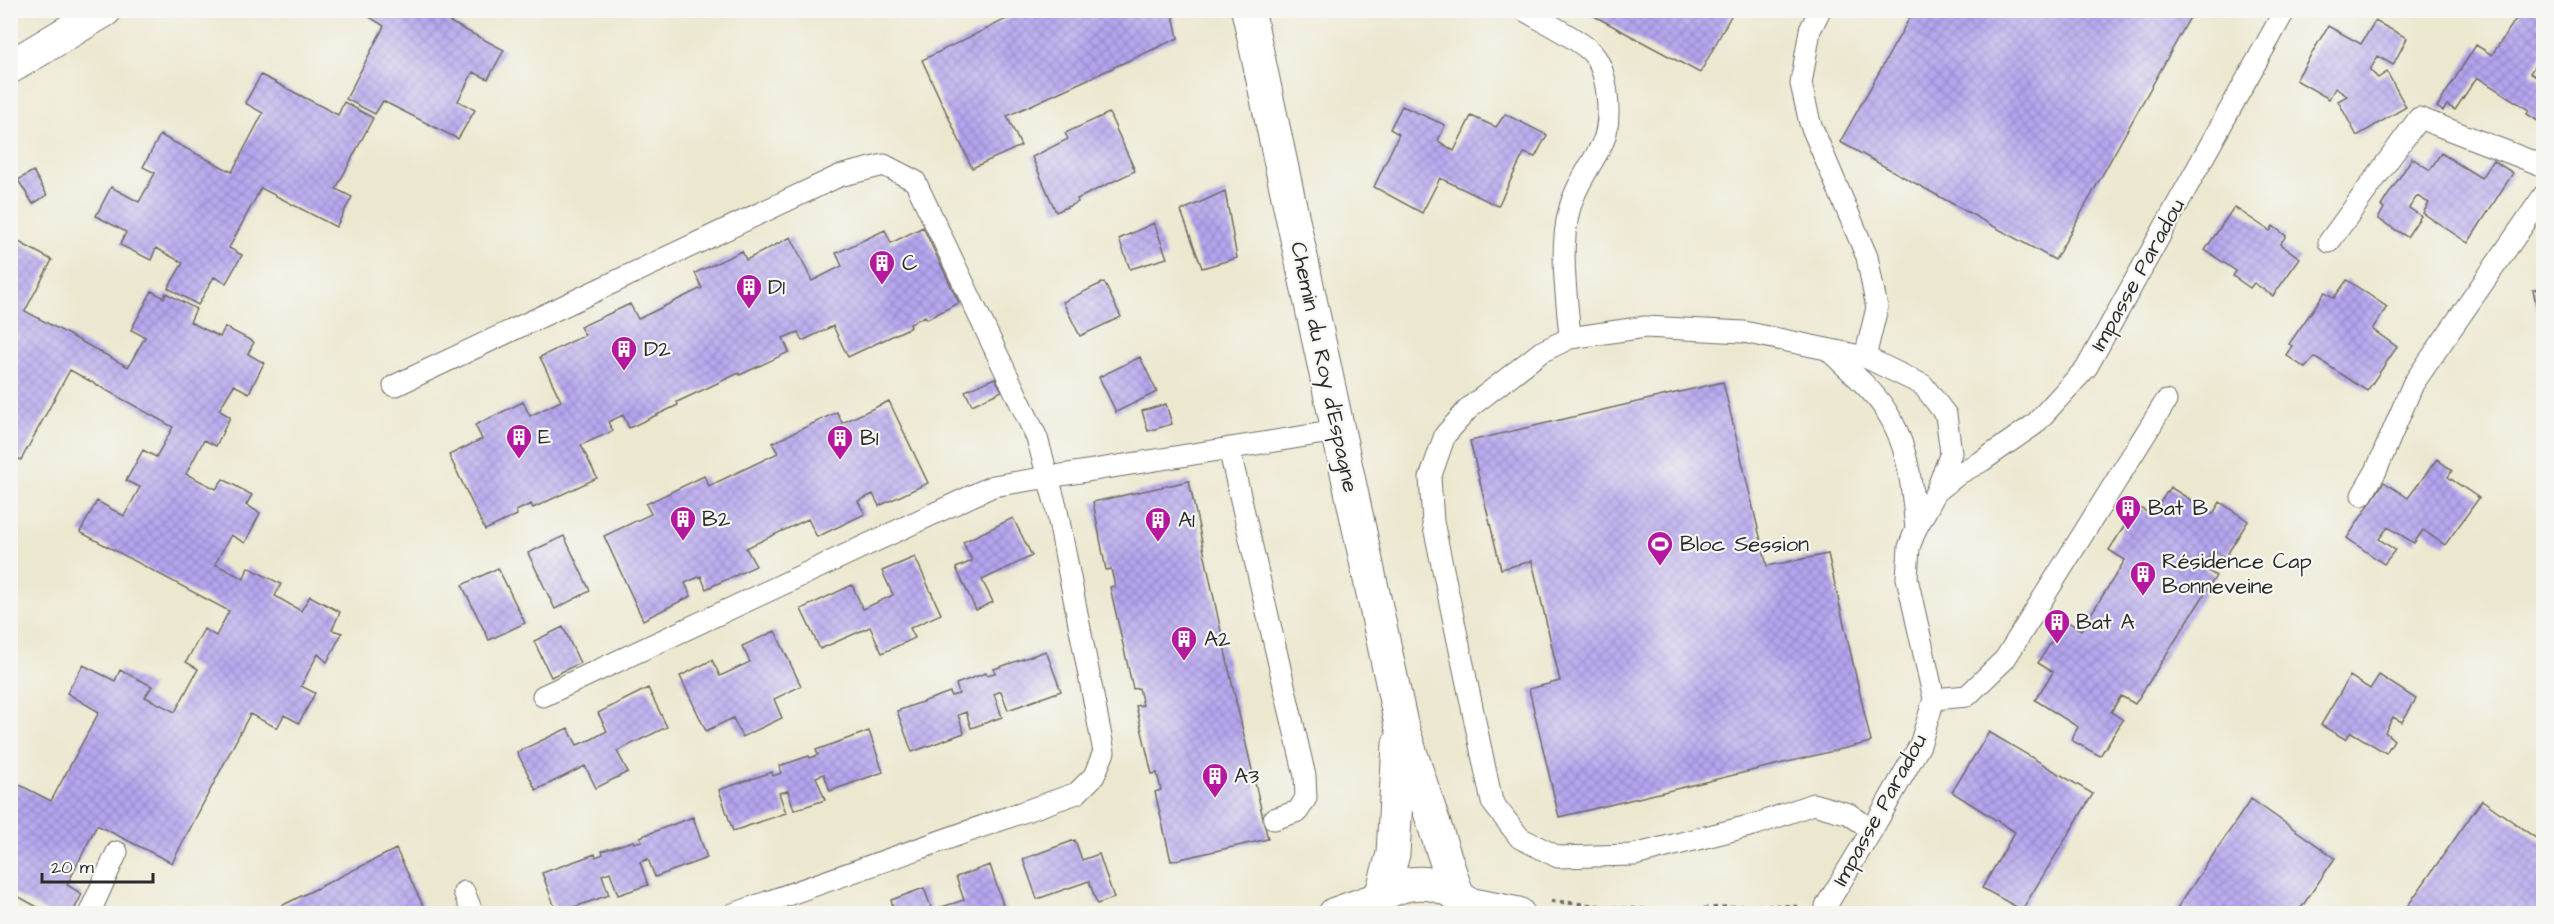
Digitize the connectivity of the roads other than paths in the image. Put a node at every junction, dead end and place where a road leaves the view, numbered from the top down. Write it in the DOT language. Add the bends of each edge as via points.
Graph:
graph roads {
  1 [pos="105,10"];
  2 [pos="1248,10"];
  3 [pos="1524,10"];
  4 [pos="1820,10"];
  5 [pos="2285,10"];
  6 [pos="10,66"];
  7 [pos="2544,166"];
  8 [pos="2544,195"];
  9 [pos="2329,242"];
  10 [pos="1570,338"];
  11 [pos="1827,349"];
  12 [pos="1865,357"];
  13 [pos="394,386"];
  14 [pos="2166,401"];
  15 [pos="1337,431"];
  16 [pos="1229,448"];
  17 [pos="1048,477"];
  18 [pos="1936,492"];
  19 [pos="2362,495"];
  20 [pos="1916,529"];
  21 [pos="543,696"];
  22 [pos="1934,699"];
  23 [pos="1401,724"];
  24 [pos="1274,819"];
  25 [pos="1872,830"];
  26 [pos="117,852"];
  27 [pos="464,892"];
  28 [pos="1372,903"];
  29 [pos="1467,904"];
  30 [pos="89,914"];
  31 [pos="473,914"];
  32 [pos="732,914"];
  33 [pos="1335,914"];
  34 [pos="1518,914"];
  35 [pos="1826,914"];
  1 -- 6 [label="street"];
  2 -- 15 [label="street, Chemin du Roy d'Espagne"];
  3 -- 10 [label="lane" via="1593,54 1605,82 1609,108 1603,144 1587,166 1569,210 1564,256"];
  4 -- 12 [label="lane" via="1810,30 1801,84 1810,123 1867,257 1877,308"];
  5 -- 18 [label="lane, Impasse Paradou" via="2087,367 2035,424"];
  7 -- 9 [label="lane" via="2419,118"];
  8 -- 19 [label="lane" via="2413,384"];
  10 -- 11 [label="lane" via="1656,327 1744,332"];
  10 -- 25 [label="lane" via="1541,352 1470,407 1445,435 1430,478 1433,522 1492,802 1520,838 1558,857 1634,855 1757,824 1813,804 1849,814"];
  11 -- 12 [label="lane"];
  11 -- 20 [label="lane" via="1886,410 1904,446"];
  12 -- 18 [label="lane" via="1923,384 1946,415 1951,453"];
  13 -- 17 [label="lane" via="839,176 884,165 915,181 1037,438"];
  14 -- 22 [label="lane" via="2005,658 1966,696"];
  15 -- 16 [label="lane"];
  15 -- 23 [label="street, Chemin du Roy d'Espagne"];
  16 -- 17 [label="lane"];
  16 -- 24 [label="lane" via="1305,776 1306,798 1298,811"];
  17 -- 21 [label="lane" via="993,486"];
  17 -- 32 [label="lane" via="1104,752 1094,776 1077,793"];
  18 -- 20 [label="lane"];
  20 -- 22 [label="lane, Impasse Paradou" via="1909,547 1907,578"];
  22 -- 25 [label="lane, Impasse Paradou" via="1920,745"];
  23 -- 28 [label="street, Chemin du Roy d'Espagne" via="1393,854"];
  23 -- 29 [label="street, Chemin du Roy d'Espagne"];
  25 -- 35 [label="lane, Impasse Paradou" via="1826,906"];
  26 -- 30 [label="lane"];
  27 -- 31 [label="lane"];
  28 -- 29 [label="street" via="1400,885 1420,883 1440,886"];
  28 -- 33 [label="street"];
  29 -- 34 [label="street"];
}
